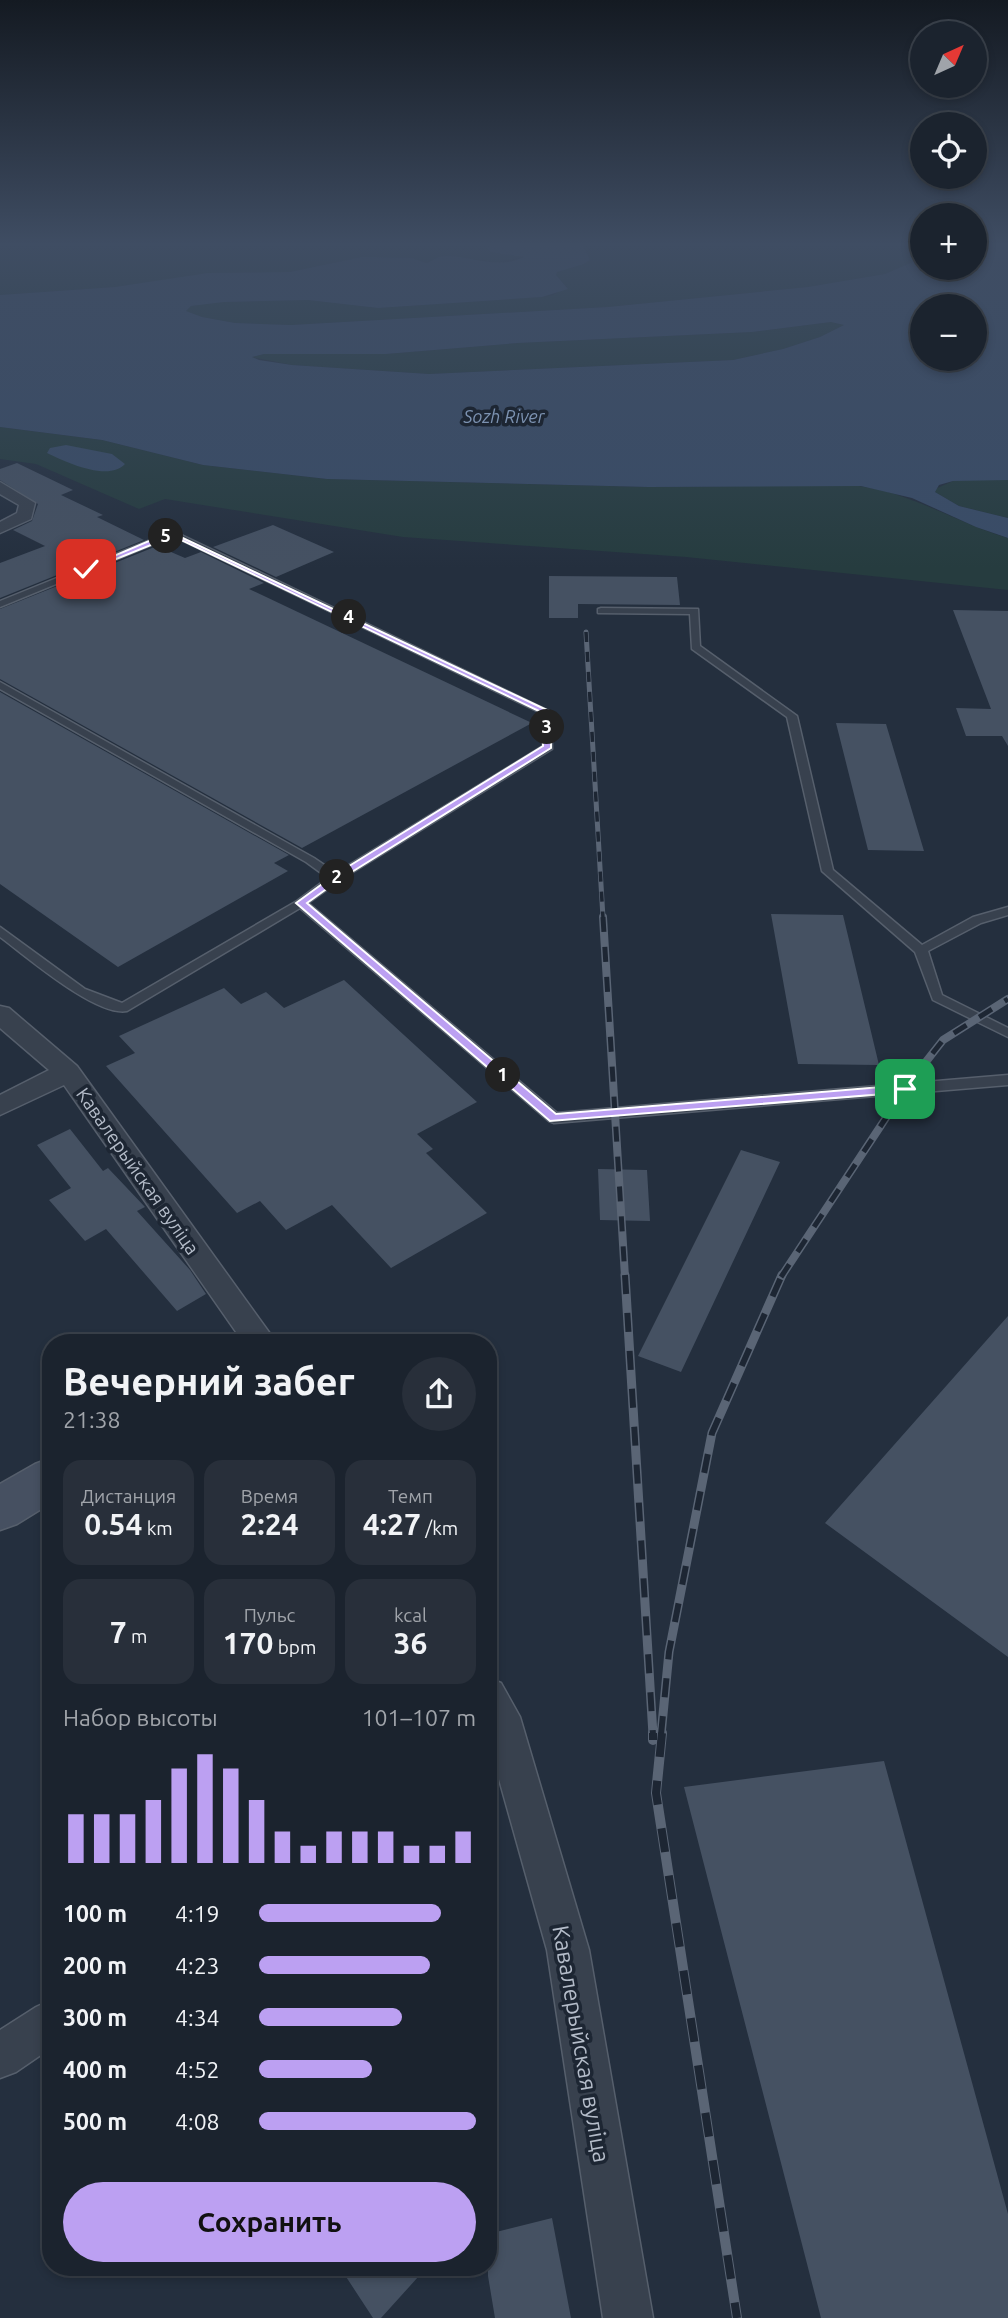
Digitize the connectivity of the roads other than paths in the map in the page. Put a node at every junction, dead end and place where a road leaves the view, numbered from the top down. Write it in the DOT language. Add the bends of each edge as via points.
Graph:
graph roads {
  1 [pos="0,486"];
  2 [pos="0,528"];
  3 [pos="0,604"];
  4 [pos="601,611"];
  5 [pos="0,685"];
  6 [pos="336,878"];
  7 [pos="301,903"];
  8 [pos="1008,911"];
  9 [pos="0,931"];
  10 [pos="921,950"];
  11 [pos="0,1014"];
  12 [pos="1008,1033"];
  13 [pos="68,1072"];
  14 [pos="1008,1080"];
  15 [pos="0,1106"];
  16 [pos="254,1334"];
  17 [pos="42,1483"];
  18 [pos="0,1508"];
  19 [pos="497,1726"];
  20 [pos="42,2028"];
  21 [pos="0,2056"];
  22 [pos="628,2318"];
  1 -- 2 [label="street" via="27,503 24,516"];
  3 -- 6 [label="lane" via="173,533 547,712 548,747"];
  4 -- 10 [label="lane" via="695,611 695,647 792,716 828,870"];
  5 -- 6 [label="lane"];
  6 -- 7 [label="lane"];
  7 -- 9 [label="lane" via="123,1008 82,992"];
  7 -- 14 [label="lane" via="554,1118"];
  8 -- 10 [label="lane" via="977,920"];
  10 -- 12 [label="lane" via="937,997"];
  11 -- 13 [label="street, Кавалерыйская вуліца"];
  13 -- 15 [label="street"];
  13 -- 16 [label="street, Кавалерыйская вуліца"];
  17 -- 18 [label="street"];
  19 -- 22 [label="street, Кавалерыйская вуліца" via="568,1950"];
  20 -- 21 [label="street"];
}
